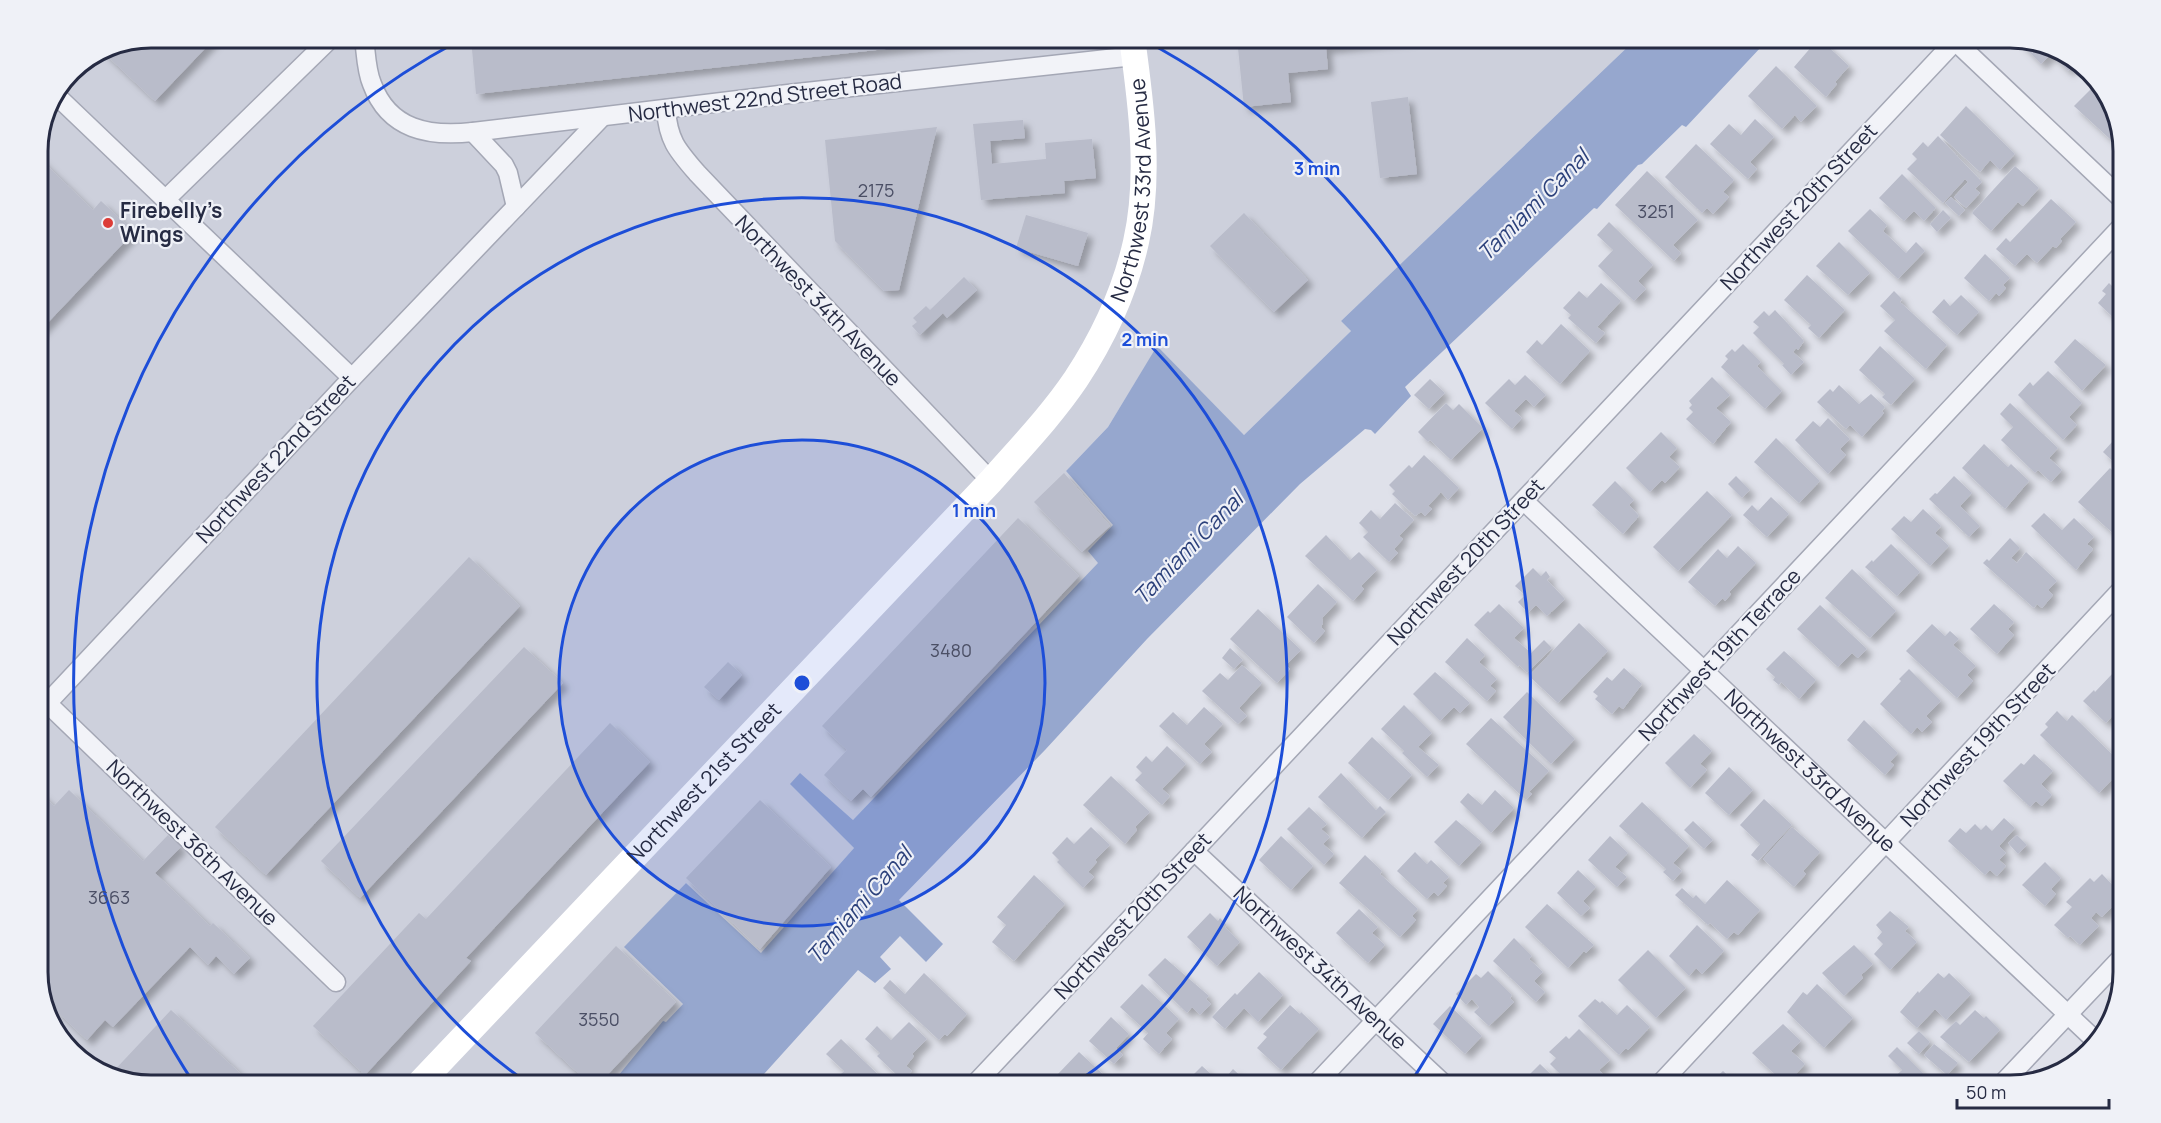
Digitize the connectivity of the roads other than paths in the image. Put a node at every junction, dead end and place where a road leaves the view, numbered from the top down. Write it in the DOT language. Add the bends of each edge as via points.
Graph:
graph roads {
  1 [pos="321,48"];
  2 [pos="365,48"];
  3 [pos="1125,48"];
  4 [pos="1133,48"];
  5 [pos="1949,48"];
  6 [pos="1966,48"];
  7 [pos="61,101"];
  8 [pos="666,109"];
  9 [pos="602,117"];
  10 [pos="473,132"];
  11 [pos="2113,190"];
  12 [pos="165,200"];
  13 [pos="516,207"];
  14 [pos="2113,236"];
  15 [pos="352,378"];
  16 [pos="991,481"];
  17 [pos="1524,501"];
  18 [pos="2113,599"];
  19 [pos="1704,672"];
  20 [pos="48,702"];
  21 [pos="48,714"];
  22 [pos="1886,843"];
  23 [pos="1194,851"];
  24 [pos="2113,967"];
  25 [pos="336,982"];
  26 [pos="2068,1014"];
  27 [pos="1376,1021"];
  28 [pos="2091,1036"];
  29 [pos="428,1075"];
  30 [pos="984,1075"];
  31 [pos="1325,1075"];
  32 [pos="1433,1075"];
  33 [pos="1669,1075"];
  34 [pos="2011,1075"];
  1 -- 12 [label="street"];
  2 -- 10 [label="street, Northwest 22nd Street Road" via="370,81 377,97 398,119 432,134"];
  3 -- 8 [label="street, Northwest 22nd Street Road"];
  4 -- 16 [label="street, Northwest 33rd Avenue" via="1143,172 1136,240 1126,276 1106,327 1075,380"];
  5 -- 17 [label="street, Northwest 20th Street"];
  6 -- 11 [label="street"];
  7 -- 12 [label="street"];
  8 -- 9 [label="street, Northwest 22nd Street Road"];
  8 -- 16 [label="street, Northwest 34th Avenue" via="668,129 682,156"];
  9 -- 10 [label="street, Northwest 22nd Street Road"];
  9 -- 13 [label="street, Northwest 22nd Street"];
  10 -- 13 [label="street" via="504,165"];
  12 -- 15 [label="street"];
  13 -- 15 [label="street, Northwest 22nd Street"];
  14 -- 19 [label="street, Northwest 19th Terrace"];
  15 -- 20 [label="street, Northwest 22nd Street"];
  16 -- 29 [label="street, Northwest 21st Street"];
  17 -- 19 [label="street, Northwest 33rd Avenue"];
  17 -- 23 [label="street, Northwest 20th Street"];
  18 -- 22 [label="street, Northwest 19th Street"];
  19 -- 22 [label="street, Northwest 33rd Avenue"];
  19 -- 27 [label="street, Northwest 19th Terrace"];
  21 -- 25 [label="street, Northwest 36th Avenue"];
  22 -- 26 [label="street, Northwest 33rd Avenue"];
  22 -- 33 [label="street, Northwest 19th Street"];
  23 -- 27 [label="street, Northwest 34th Avenue"];
  23 -- 30 [label="street, Northwest 20th Street"];
  24 -- 26 [label="street"];
  26 -- 28 [label="street, Northwest 33rd Avenue"];
  26 -- 34 [label="street"];
  27 -- 31 [label="street, Northwest 19th Terrace"];
  27 -- 32 [label="street, Northwest 34th Avenue"];
}
